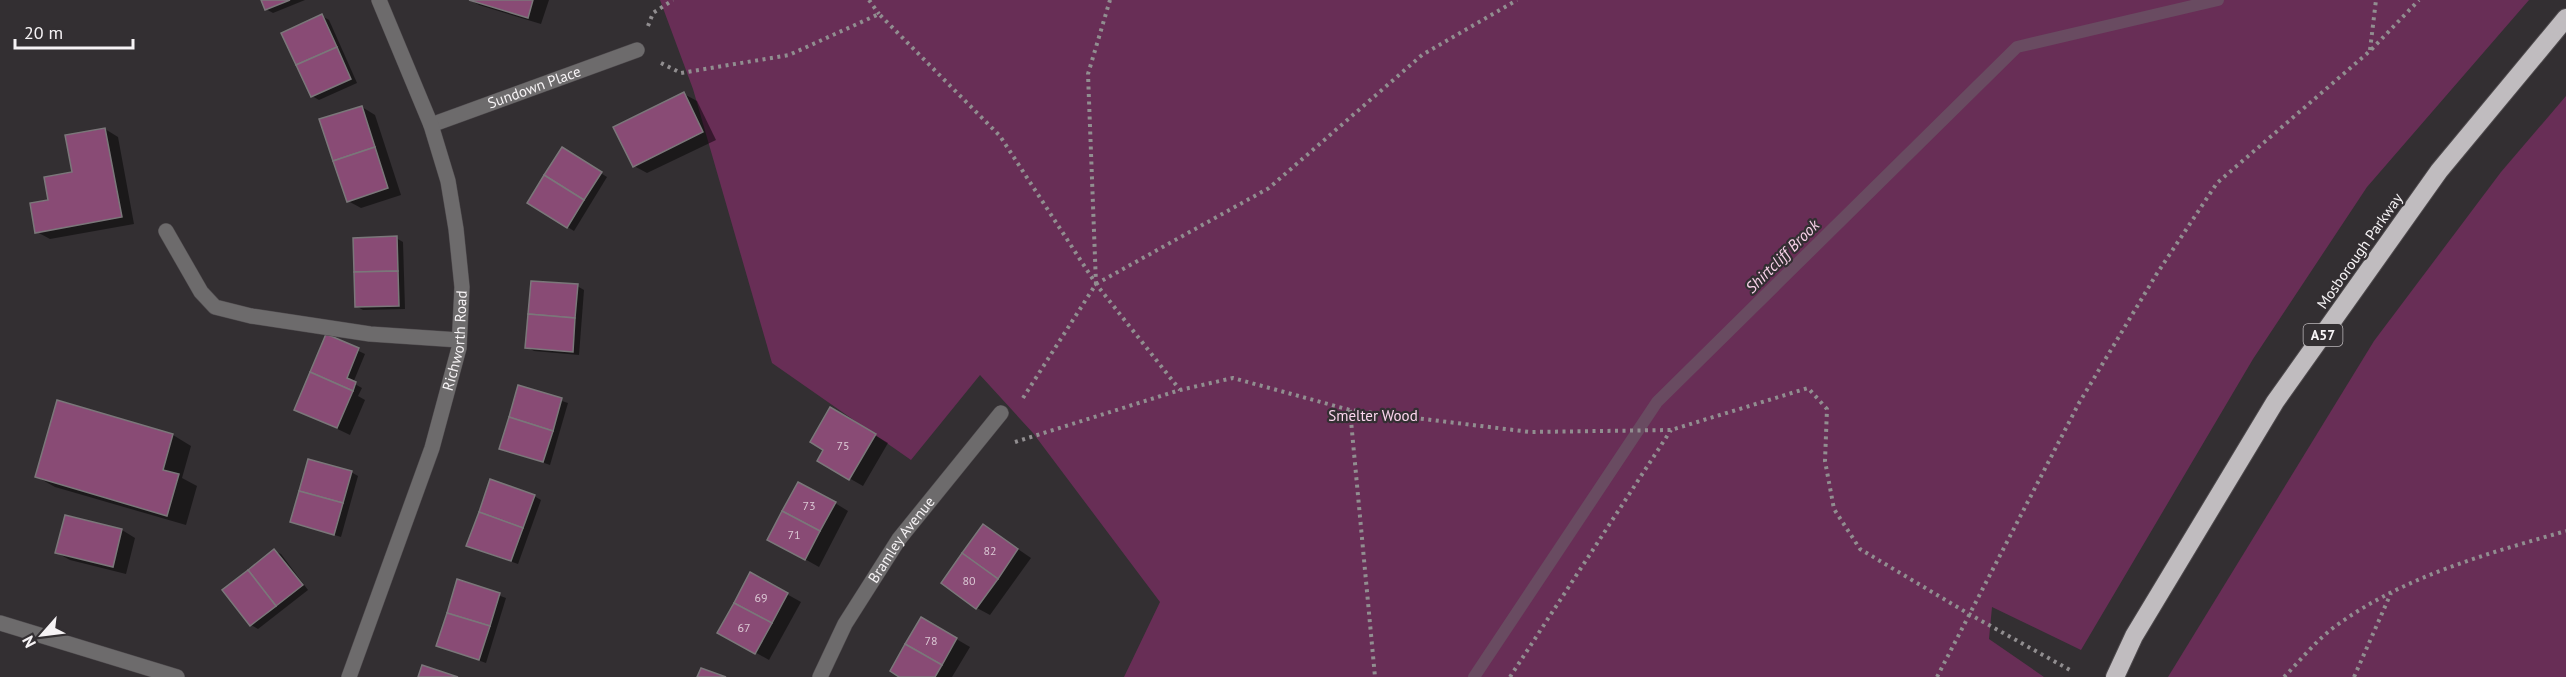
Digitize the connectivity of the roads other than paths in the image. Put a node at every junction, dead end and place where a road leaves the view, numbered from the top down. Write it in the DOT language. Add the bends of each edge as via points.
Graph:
graph roads {
  1 [pos="379,0"];
  2 [pos="2566,18"];
  3 [pos="637,50"];
  4 [pos="431,125"];
  5 [pos="166,231"];
  6 [pos="459,340"];
  7 [pos="1001,413"];
  8 [pos="0,623"];
  9 [pos="177,677"];
  10 [pos="349,677"];
  11 [pos="820,677"];
  12 [pos="2115,677"];
  1 -- 4 [label="street, Richworth Road"];
  2 -- 12 [label="highway, Mosborough Parkway / A57" via="2439,171 2275,402 2134,636"];
  3 -- 4 [label="street, Sundown Place"];
  4 -- 6 [label="street, Richworth Road" via="448,181 456,229 462,287"];
  5 -- 6 [label="street" via="201,292 215,307 370,334"];
  6 -- 10 [label="street, Richworth Road" via="432,448"];
  7 -- 11 [label="street, Bramley Avenue" via="899,539 845,624"];
  8 -- 9 [label="street"];
}
